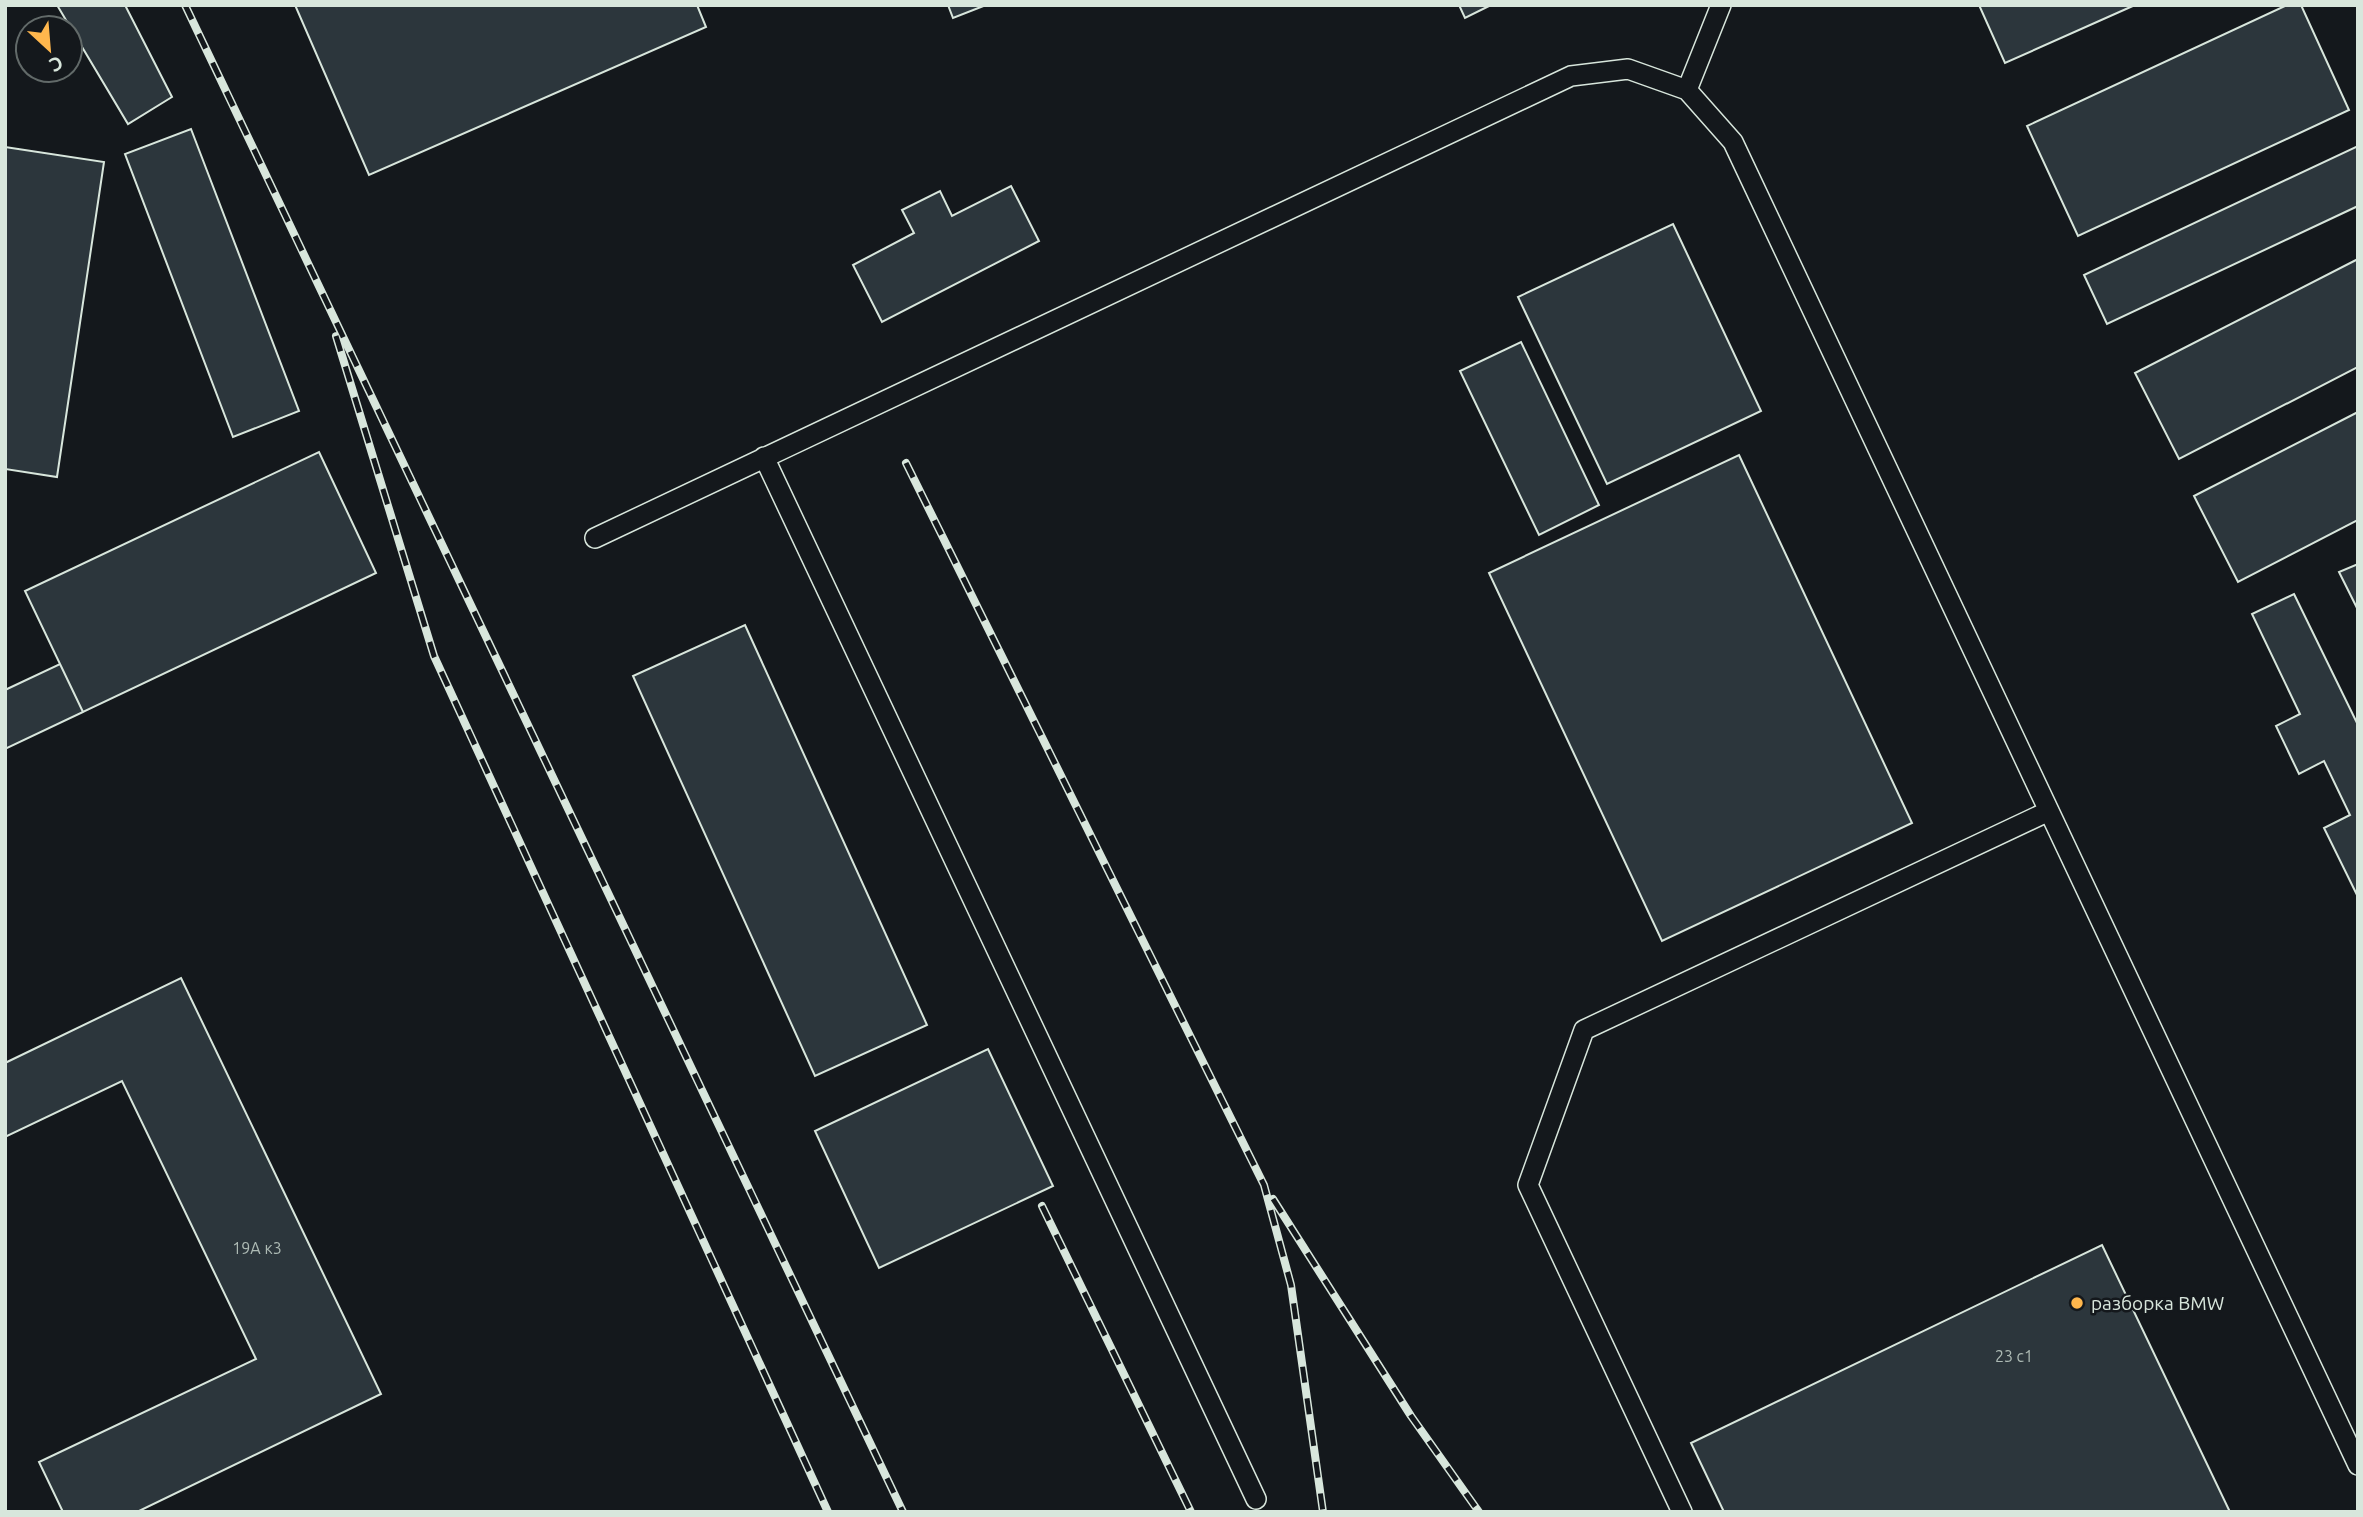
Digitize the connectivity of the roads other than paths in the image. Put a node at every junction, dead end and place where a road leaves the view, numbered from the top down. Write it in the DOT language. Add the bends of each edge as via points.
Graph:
graph roads {
  1 [pos="1721,5"];
  2 [pos="1688,90"];
  3 [pos="764,457"];
  4 [pos="595,538"];
  5 [pos="2049,811"];
  6 [pos="2358,1465"];
  7 [pos="1256,1499"];
  8 [pos="1682,1512"];
  1 -- 2 [label="lane"];
  2 -- 3 [label="lane" via="1628,69 1571,76"];
  2 -- 5 [label="lane" via="1732,142"];
  3 -- 4 [label="lane"];
  3 -- 7 [label="lane"];
  5 -- 6 [label="lane"];
  5 -- 8 [label="lane" via="1584,1030 1528,1185"];
}
